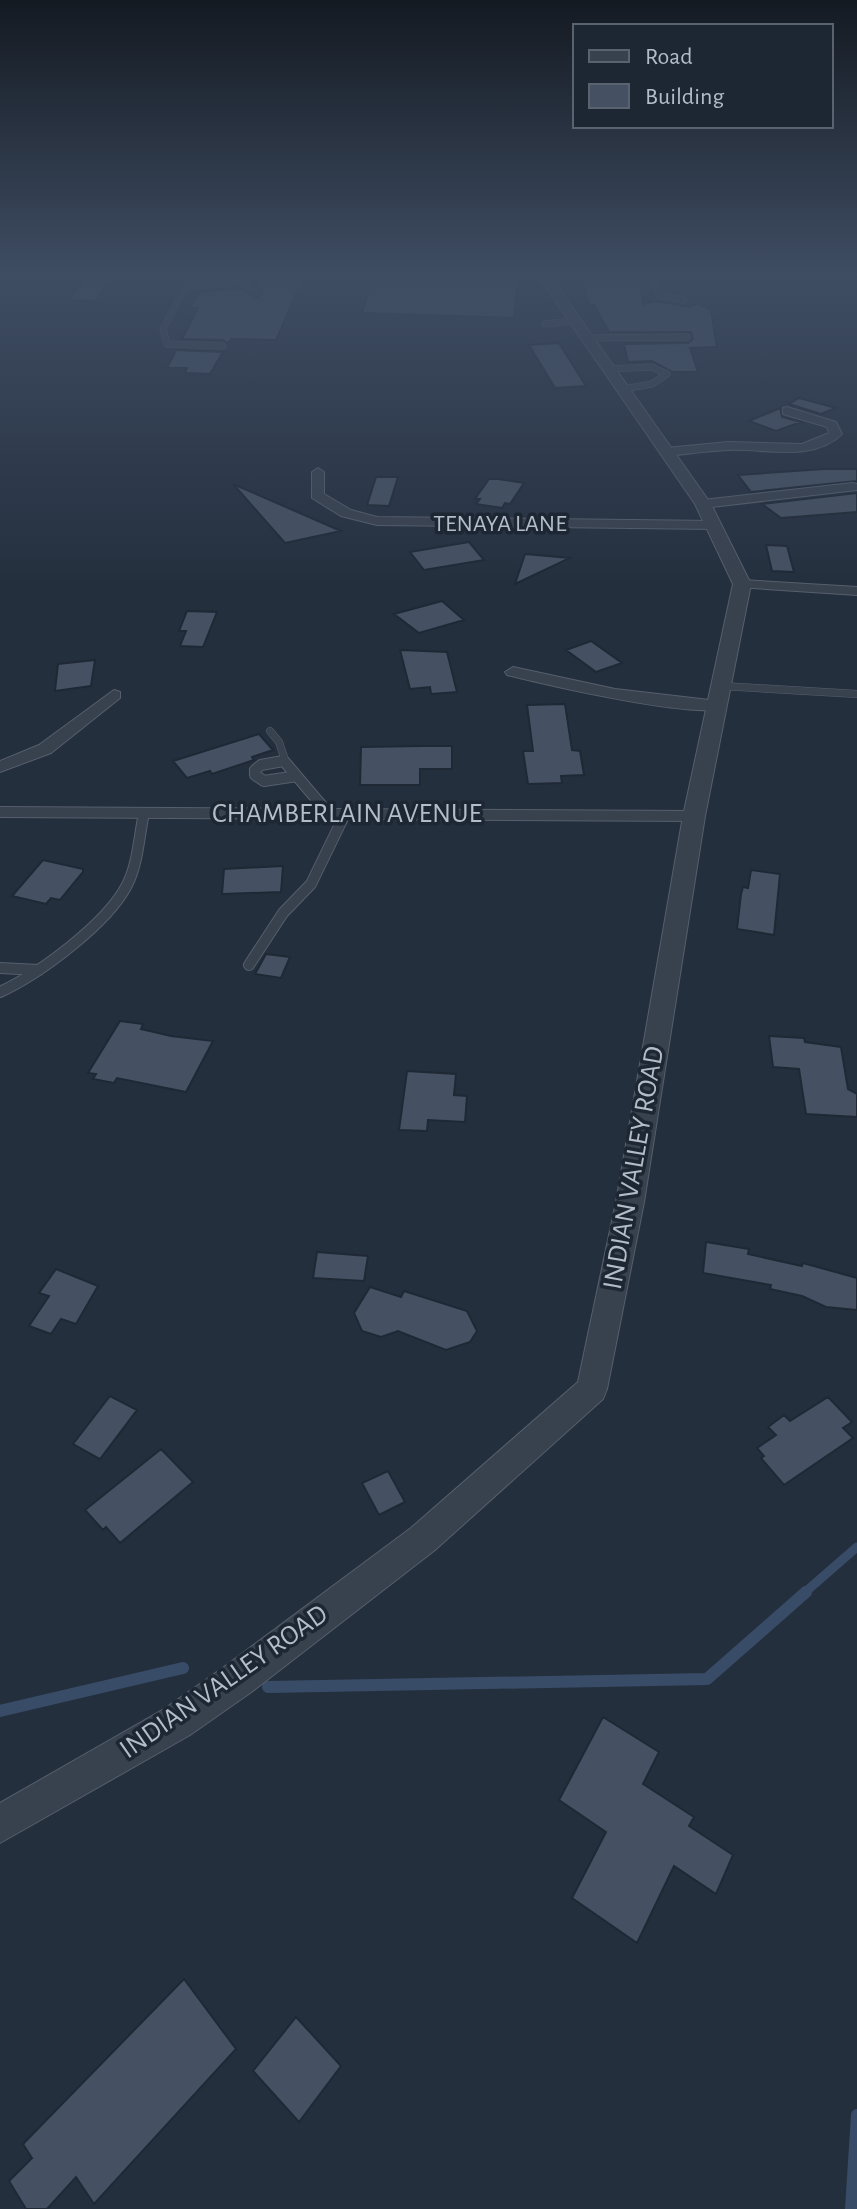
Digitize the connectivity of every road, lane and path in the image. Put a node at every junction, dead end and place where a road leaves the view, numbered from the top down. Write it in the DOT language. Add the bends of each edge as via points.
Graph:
graph roads {
  1 [pos="616,379"];
  2 [pos="663,379"];
  3 [pos="623,389"];
  4 [pos="787,411"];
  5 [pos="666,452"];
  6 [pos="318,472"];
  7 [pos="852,487"];
  8 [pos="703,504"];
  9 [pos="714,525"];
  10 [pos="742,584"];
  11 [pos="857,591"];
  12 [pos="513,672"];
  13 [pos="857,694"];
  14 [pos="114,695"];
  15 [pos="720,696"];
  16 [pos="270,731"];
  17 [pos="284,761"];
  18 [pos="0,767"];
  19 [pos="297,776"];
  20 [pos="0,812"];
  21 [pos="144,813"];
  22 [pos="337,814"];
  23 [pos="694,816"];
  24 [pos="249,965"];
  25 [pos="0,968"];
  26 [pos="40,970"];
  27 [pos="0,992"];
  28 [pos="0,1824"];
  1 -- 3 [label="street"];
  2 -- 3 [label="lane"];
  3 -- 5 [label="street"];
  4 -- 5 [label="street" via="838,431 823,443 802,448"];
  5 -- 8 [label="street"];
  6 -- 9 [label="street, TENAYA LANE" via="317,495 359,520"];
  7 -- 8 [label="street"];
  8 -- 9 [label="street"];
  9 -- 10 [label="street"];
  10 -- 11 [label="street"];
  10 -- 15 [label="street, INDIAN VALLEY ROAD"];
  12 -- 15 [label="street" via="656,702"];
  13 -- 15 [label="lane"];
  14 -- 18 [label="street" via="45,749"];
  15 -- 23 [label="street, INDIAN VALLEY ROAD"];
  16 -- 17 [label="lane"];
  17 -- 19 [label="lane"];
  17 -- 19 [label="lane" via="261,765 255,775 264,781"];
  19 -- 22 [label="lane"];
  20 -- 21 [label="street, CHAMBERLAIN AVENUE"];
  21 -- 22 [label="street, CHAMBERLAIN AVENUE"];
  21 -- 26 [label="lane" via="126,886 113,905"];
  22 -- 23 [label="street, CHAMBERLAIN AVENUE"];
  22 -- 24 [label="lane" via="311,884 283,913"];
  23 -- 28 [label="street, INDIAN VALLEY ROAD" via="630,1202 592,1389 423,1539 237,1680 177,1722"];
  25 -- 26 [label="lane"];
  26 -- 27 [label="lane"];
}
